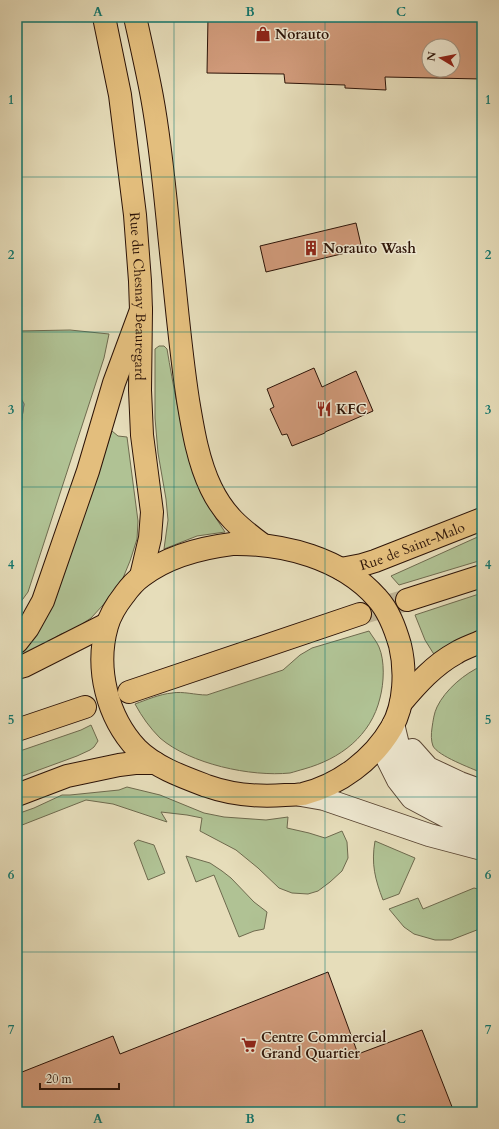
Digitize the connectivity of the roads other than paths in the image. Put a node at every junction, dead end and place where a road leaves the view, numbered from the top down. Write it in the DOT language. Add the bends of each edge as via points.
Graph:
graph roads {
  1 [pos="104,17"];
  2 [pos="135,17"];
  3 [pos="141,310"];
  4 [pos="482,519"];
  5 [pos="263,545"];
  6 [pos="341,569"];
  7 [pos="141,576"];
  8 [pos="482,576"];
  9 [pos="407,600"];
  10 [pos="360,614"];
  11 [pos="107,624"];
  12 [pos="482,641"];
  13 [pos="17,642"];
  14 [pos="17,668"];
  15 [pos="129,692"];
  16 [pos="401,703"];
  17 [pos="85,707"];
  18 [pos="393,725"];
  19 [pos="17,730"];
  20 [pos="155,763"];
  21 [pos="482,791"];
  22 [pos="17,795"];
  23 [pos="301,795"];
  24 [pos="482,811"];
  25 [pos="482,830"];
  26 [pos="482,849"];
  1 -- 3 [label="main road, Rue du Chesnay Beauregard" via="120,95 135,215"];
  2 -- 5 [label="main road" via="163,171 193,432 200,460 219,504 231,520"];
  3 -- 7 [label="main road, Rue du Chesnay Beauregard" via="142,435 152,512 150,538"];
  3 -- 13 [label="main road" via="114,383 88,471 43,601"];
  4 -- 6 [label="main road, Rue de Saint-Malo" via="375,561"];
  5 -- 6 [label="main road" via="292,550"];
  5 -- 7 [label="main road" via="232,544 205,548 169,560"];
  6 -- 16 [label="main road" via="364,585 378,599 391,619 402,654"];
  7 -- 11 [label="main road" via="130,586 115,607"];
  8 -- 9 [label="main road"];
  10 -- 15 [label="main road"];
  11 -- 14 [label="main road"];
  11 -- 20 [label="main road" via="102,656 103,676 110,705 124,734 138,750"];
  12 -- 16 [label="main road" via="456,652 433,669"];
  16 -- 18 [label="main road"];
  17 -- 19 [label="main road"];
  18 -- 21 [label="street" via="428,768"];
  18 -- 23 [label="main road" via="376,749 346,775"];
  18 -- 24 [label="street" via="399,748 423,784"];
  18 -- 25 [label="street" via="388,760 398,780 412,798 457,822"];
  20 -- 22 [label="main road" via="119,765 67,776"];
  20 -- 23 [label="main road" via="194,781 230,793 249,796"];
  23 -- 26 [label="street" via="324,799 429,835"];
}
